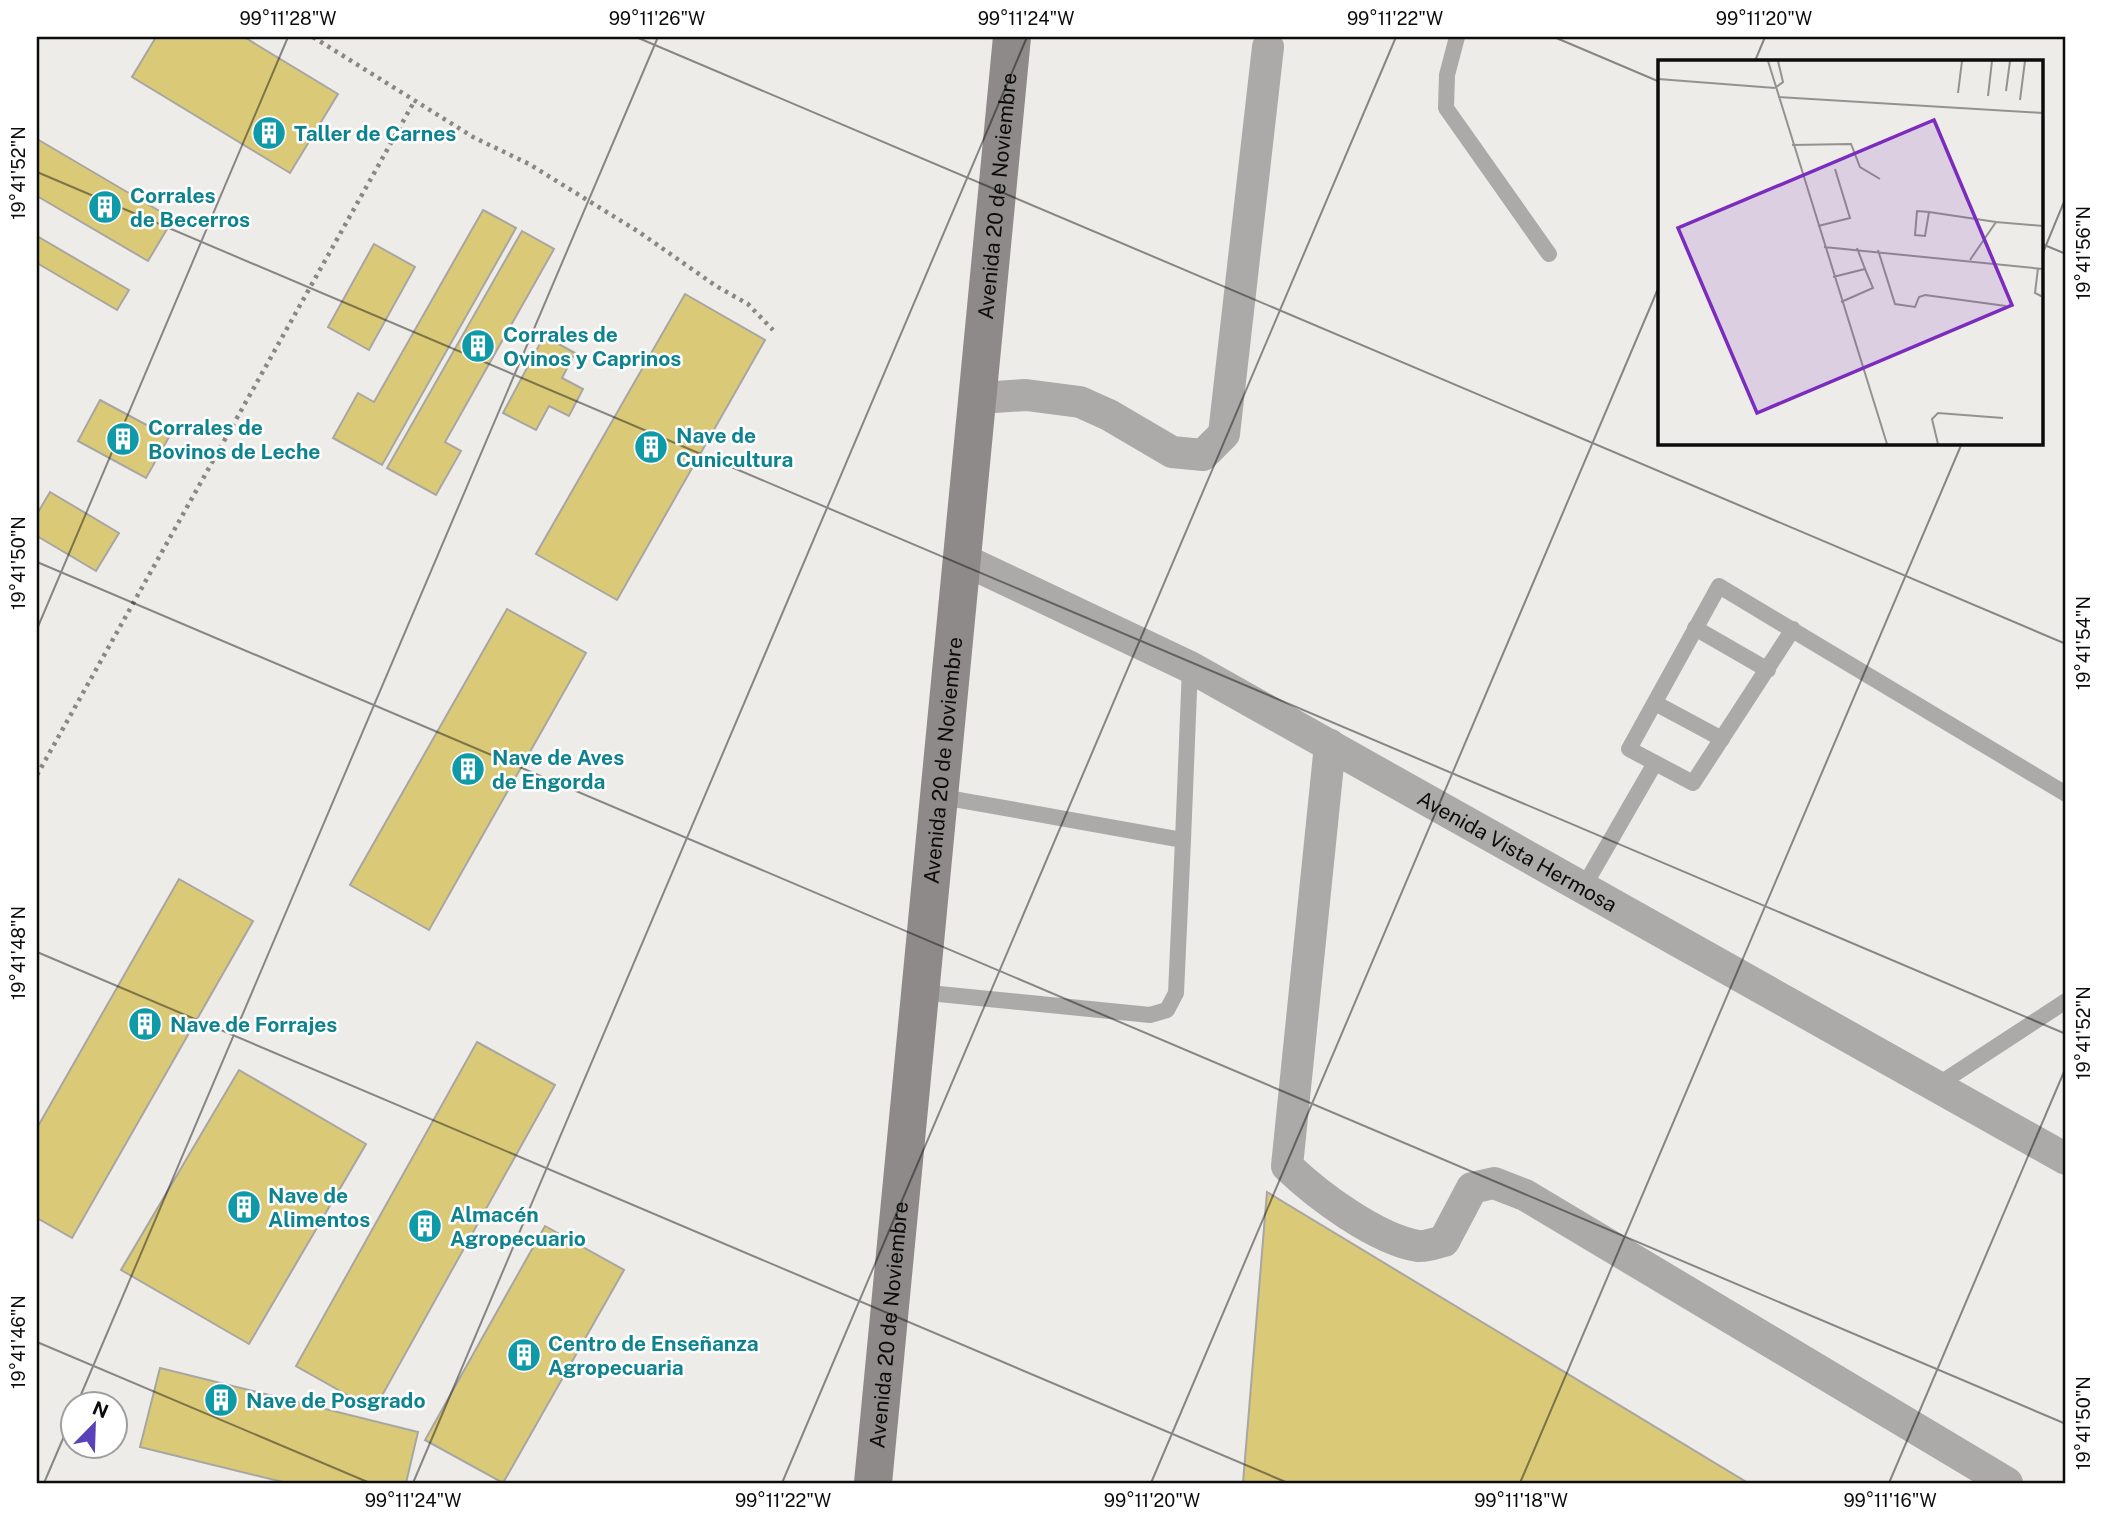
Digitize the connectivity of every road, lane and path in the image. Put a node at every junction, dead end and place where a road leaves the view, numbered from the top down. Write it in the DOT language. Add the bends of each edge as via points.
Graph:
graph roads {
  1 [pos="313,37"];
  2 [pos="1012,37"];
  3 [pos="1457,37"];
  4 [pos="1268,47"];
  5 [pos="415,100"];
  6 [pos="1549,254"];
  7 [pos="773,330"];
  8 [pos="978,398"];
  9 [pos="962,559"];
  10 [pos="1695,628"];
  11 [pos="1793,629"];
  12 [pos="1190,667"];
  13 [pos="1768,670"];
  14 [pos="1655,703"];
  15 [pos="1722,739"];
  16 [pos="1330,745"];
  17 [pos="1656,763"];
  18 [pos="37,775"];
  19 [pos="2066,794"];
  20 [pos="937,796"];
  21 [pos="1183,840"];
  22 [pos="1583,888"];
  23 [pos="919,992"];
  24 [pos="2066,1001"];
  25 [pos="1936,1086"];
  26 [pos="2066,1159"];
  27 [pos="873,1483"];
  28 [pos="2007,1483"];
  1 -- 5 [label="path"];
  2 -- 8 [label="main road, Avenida 20 de Noviembre"];
  3 -- 6 [label="lane" via="1447,75 1446,108"];
  4 -- 8 [label="street" via="1224,433 1203,455 1171,452 1080,402 1026,395"];
  5 -- 7 [label="path" via="639,232 748,304"];
  5 -- 18 [label="path"];
  8 -- 9 [label="main road, Avenida 20 de Noviembre"];
  9 -- 12 [label="street, Avenida Vista Hermosa"];
  9 -- 20 [label="main road, Avenida 20 de Noviembre"];
  10 -- 11 [label="lane" via="1719,586"];
  10 -- 13 [label="lane"];
  10 -- 14 [label="lane"];
  11 -- 13 [label="lane"];
  11 -- 19 [label="lane"];
  12 -- 16 [label="street, Avenida Vista Hermosa"];
  12 -- 21 [label="lane"];
  13 -- 15 [label="lane"];
  14 -- 15 [label="lane"];
  14 -- 17 [label="lane" via="1629,749"];
  15 -- 17 [label="lane" via="1693,783"];
  16 -- 22 [label="street, Avenida Vista Hermosa"];
  16 -- 28 [label="street" via="1287,1166 1306,1184 1388,1238 1420,1246 1444,1241 1472,1188 1494,1184 1525,1195"];
  17 -- 22 [label="lane"];
  20 -- 21 [label="lane"];
  20 -- 23 [label="main road, Avenida 20 de Noviembre"];
  21 -- 23 [label="lane" via="1176,993 1167,1010 1150,1015"];
  22 -- 25 [label="street, Avenida Vista Hermosa"];
  23 -- 27 [label="main road, Avenida 20 de Noviembre"];
  24 -- 25 [label="lane"];
  25 -- 26 [label="street, Avenida Vista Hermosa"];
}
